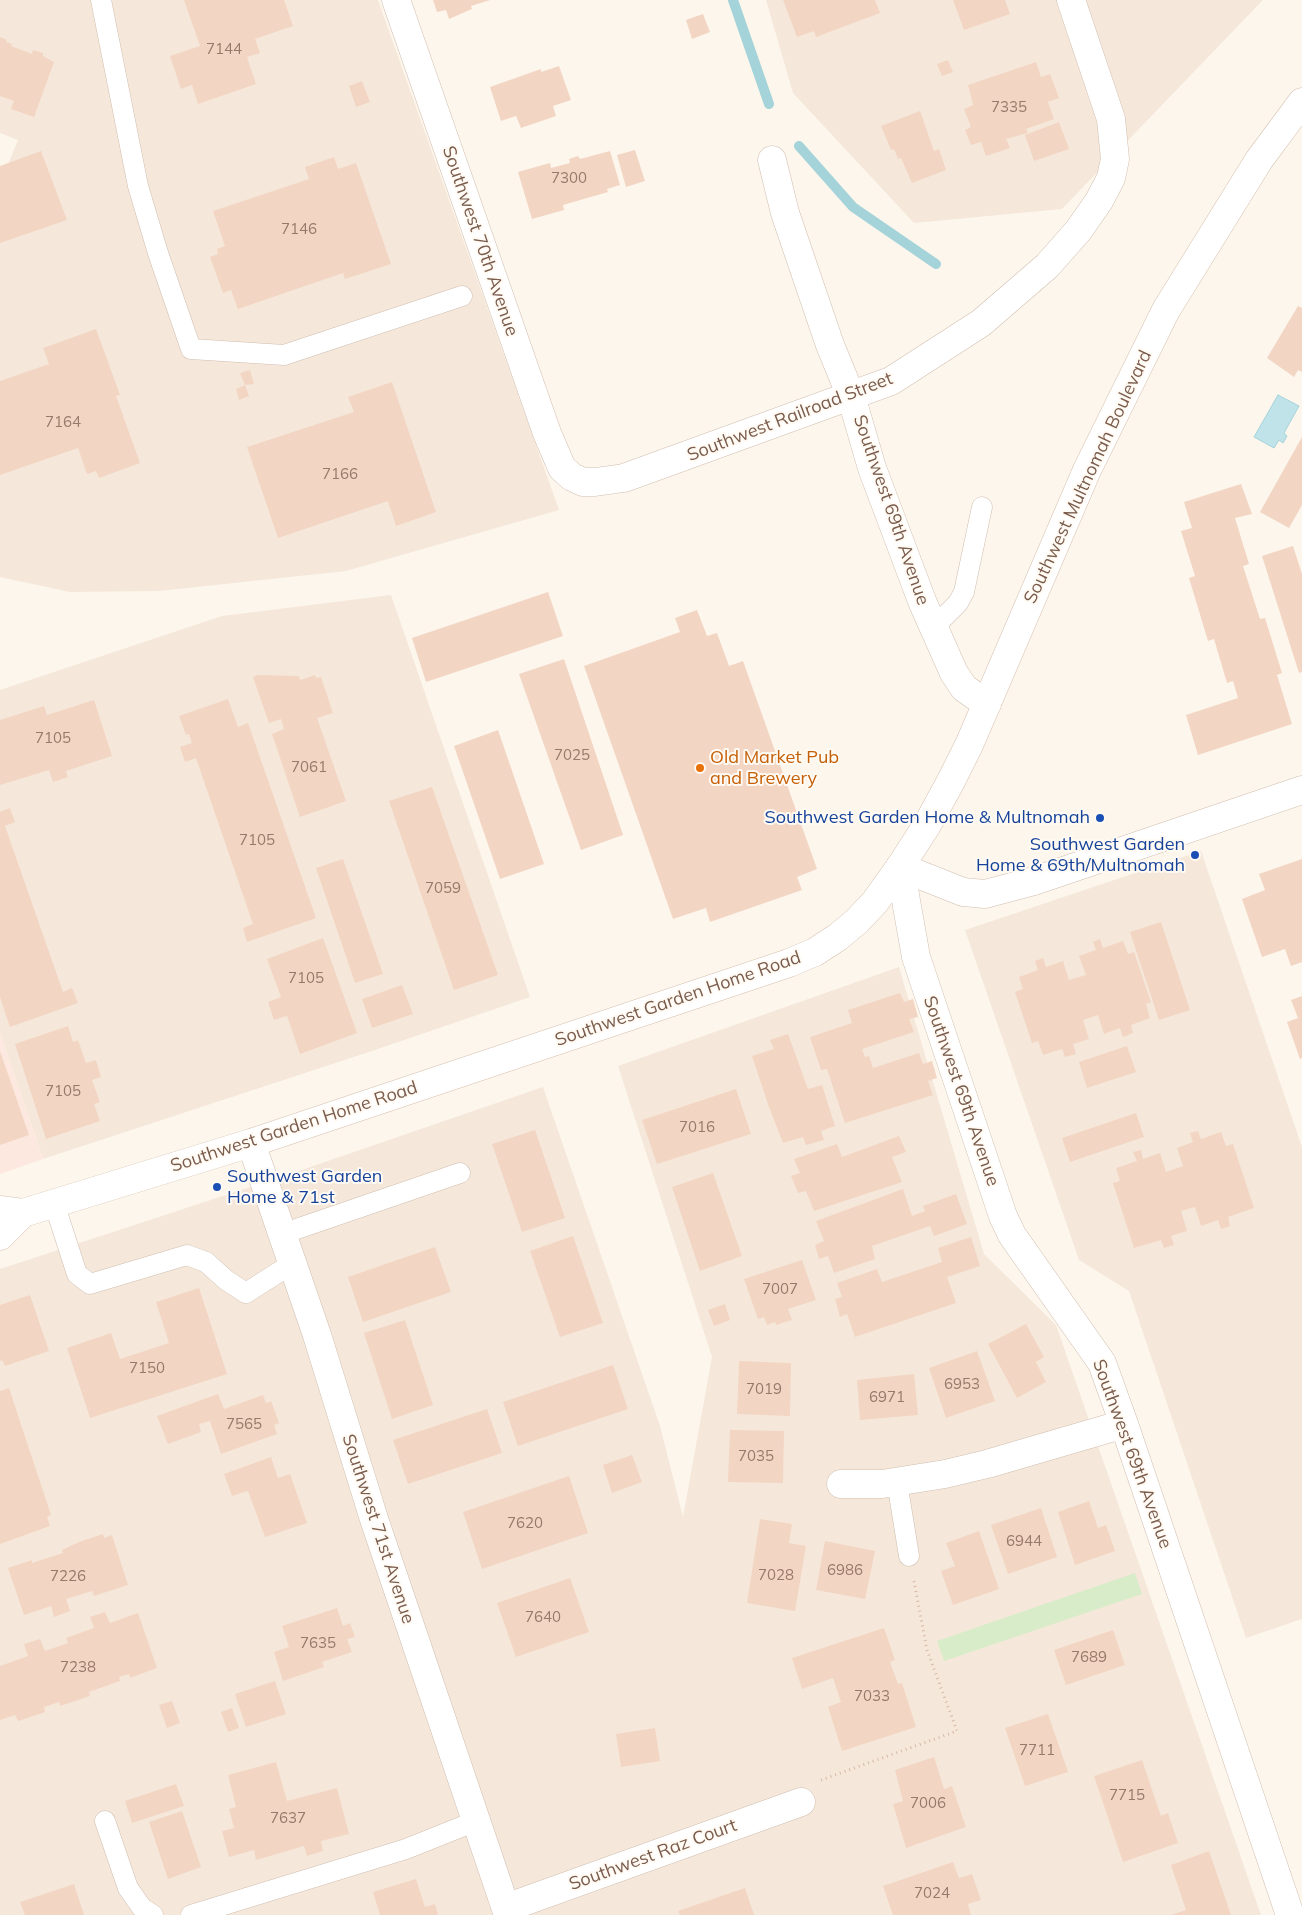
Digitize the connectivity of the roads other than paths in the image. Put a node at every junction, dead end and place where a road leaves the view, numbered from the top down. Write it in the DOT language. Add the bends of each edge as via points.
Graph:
graph roads {
  1 [pos="101,0"];
  2 [pos="396,0"];
  3 [pos="1071,0"];
  4 [pos="1302,102"];
  5 [pos="772,160"];
  6 [pos="462,296"];
  7 [pos="851,396"];
  8 [pos="572,477"];
  9 [pos="982,507"];
  10 [pos="934,628"];
  11 [pos="987,704"];
  12 [pos="1302,790"];
  13 [pos="900,867"];
  14 [pos="251,1143"];
  15 [pos="460,1173"];
  16 [pos="54,1203"];
  17 [pos="11,1212"];
  18 [pos="282,1234"];
  19 [pos="0,1236"];
  20 [pos="293,1263"];
  21 [pos="1124,1424"];
  22 [pos="897,1482"];
  23 [pos="841,1484"];
  24 [pos="909,1556"];
  25 [pos="801,1802"];
  26 [pos="105,1821"];
  27 [pos="476,1821"];
  28 [pos="507,1912"];
  29 [pos="153,1915"];
  30 [pos="191,1915"];
  31 [pos="1290,1915"];
  1 -- 6 [label="lane" via="138,186 191,349 284,355"];
  2 -- 8 [label="street, Southwest 70th Avenue" via="547,433 562,468"];
  3 -- 7 [label="street, Southwest Railroad Street" via="1111,119 1115,159 1111,178 1099,201 1047,266 981,323 891,381"];
  4 -- 11 [label="street, Southwest Multnomah Boulevard" via="1260,160 1166,310 1087,470"];
  5 -- 7 [label="street, Southwest 69th Avenue" via="788,222"];
  7 -- 8 [label="street, Southwest Railroad Street" via="624,478 583,482"];
  7 -- 10 [label="street, Southwest 69th Avenue" via="872,468"];
  9 -- 10 [label="lane" via="964,592"];
  10 -- 11 [label="street, Southwest 69th Avenue" via="964,688"];
  11 -- 13 [label="street, Southwest Multnomah Boulevard" via="928,825"];
  12 -- 13 [label="street" via="1034,881 986,894 963,892"];
  13 -- 14 [label="street, Southwest Garden Home Road" via="858,921 814,952 789,963"];
  13 -- 21 [label="street, Southwest 69th Avenue" via="916,957 1002,1216 1102,1363"];
  14 -- 16 [label="street, Southwest Garden Home Road"];
  14 -- 18 [label="street, Southwest 71st Avenue"];
  15 -- 18 [label="lane"];
  16 -- 17 [label="street, Southwest Garden Home Road"];
  16 -- 20 [label="lane" via="77,1274 90,1284 187,1255 206,1262 246,1293"];
  17 -- 19 [label="street, Southwest Garden Home Road"];
  18 -- 20 [label="street, Southwest 71st Avenue"];
  20 -- 27 [label="street, Southwest 71st Avenue" via="374,1519"];
  21 -- 22 [label="street" via="987,1464"];
  21 -- 31 [label="street, Southwest 69th Avenue"];
  22 -- 23 [label="street"];
  22 -- 24 [label="lane"];
  25 -- 28 [label="street, Southwest Raz Court"];
  26 -- 29 [label="lane" via="128,1888 142,1908"];
  27 -- 28 [label="street, Southwest 71st Avenue"];
  27 -- 30 [label="lane" via="406,1849"];
}
